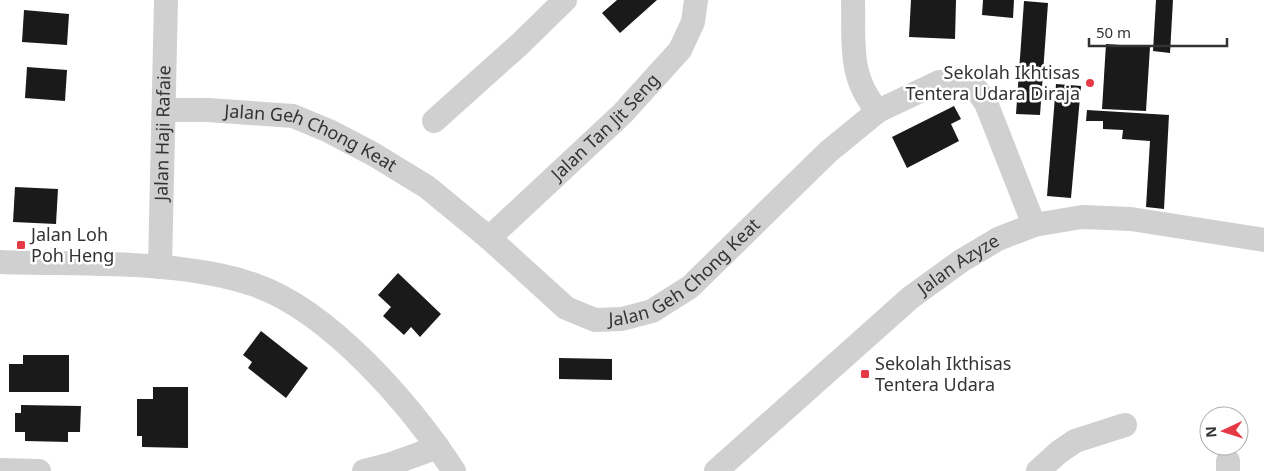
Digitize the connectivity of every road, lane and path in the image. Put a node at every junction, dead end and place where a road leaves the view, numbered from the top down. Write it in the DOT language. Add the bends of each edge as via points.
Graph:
graph roads {
  1 [pos="166,0"];
  2 [pos="565,0"];
  3 [pos="696,0"];
  4 [pos="853,0"];
  5 [pos="165,110"];
  6 [pos="878,111"];
  7 [pos="434,121"];
  8 [pos="1034,225"];
  9 [pos="489,238"];
  10 [pos="1264,240"];
  11 [pos="0,262"];
  12 [pos="160,267"];
  13 [pos="1125,425"];
  14 [pos="438,447"];
  15 [pos="0,470"];
  16 [pos="39,471"];
  17 [pos="364,471"];
  18 [pos="454,471"];
  19 [pos="716,471"];
  20 [pos="1038,471"];
  1 -- 5 [label="street, Jalan Haji Rafaie"];
  2 -- 7 [label="street"];
  3 -- 9 [label="street, Jalan Tan Jit Seng" via="693,22 680,50 622,114"];
  4 -- 6 [label="street" via="855,70 867,99"];
  5 -- 9 [label="street, Jalan Geh Chong Keat" via="293,116 329,131 427,187"];
  5 -- 12 [label="street, Jalan Haji Rafaie"];
  6 -- 8 [label="street, Jalan Geh Chong Keat" via="939,82 974,86 986,103"];
  6 -- 9 [label="street, Jalan Geh Chong Keat" via="828,152 690,287 652,310 622,319 595,320 566,308"];
  8 -- 10 [label="street, Jalan Azyze" via="1082,217 1131,219"];
  8 -- 19 [label="street, Jalan Azyze" via="998,239 910,298"];
  11 -- 12 [label="street"];
  12 -- 14 [label="street" via="255,285 316,317 354,351"];
  13 -- 20 [label="street" via="1075,440"];
  14 -- 17 [label="street"];
  14 -- 18 [label="street"];
  15 -- 16 [label="street"];
}
